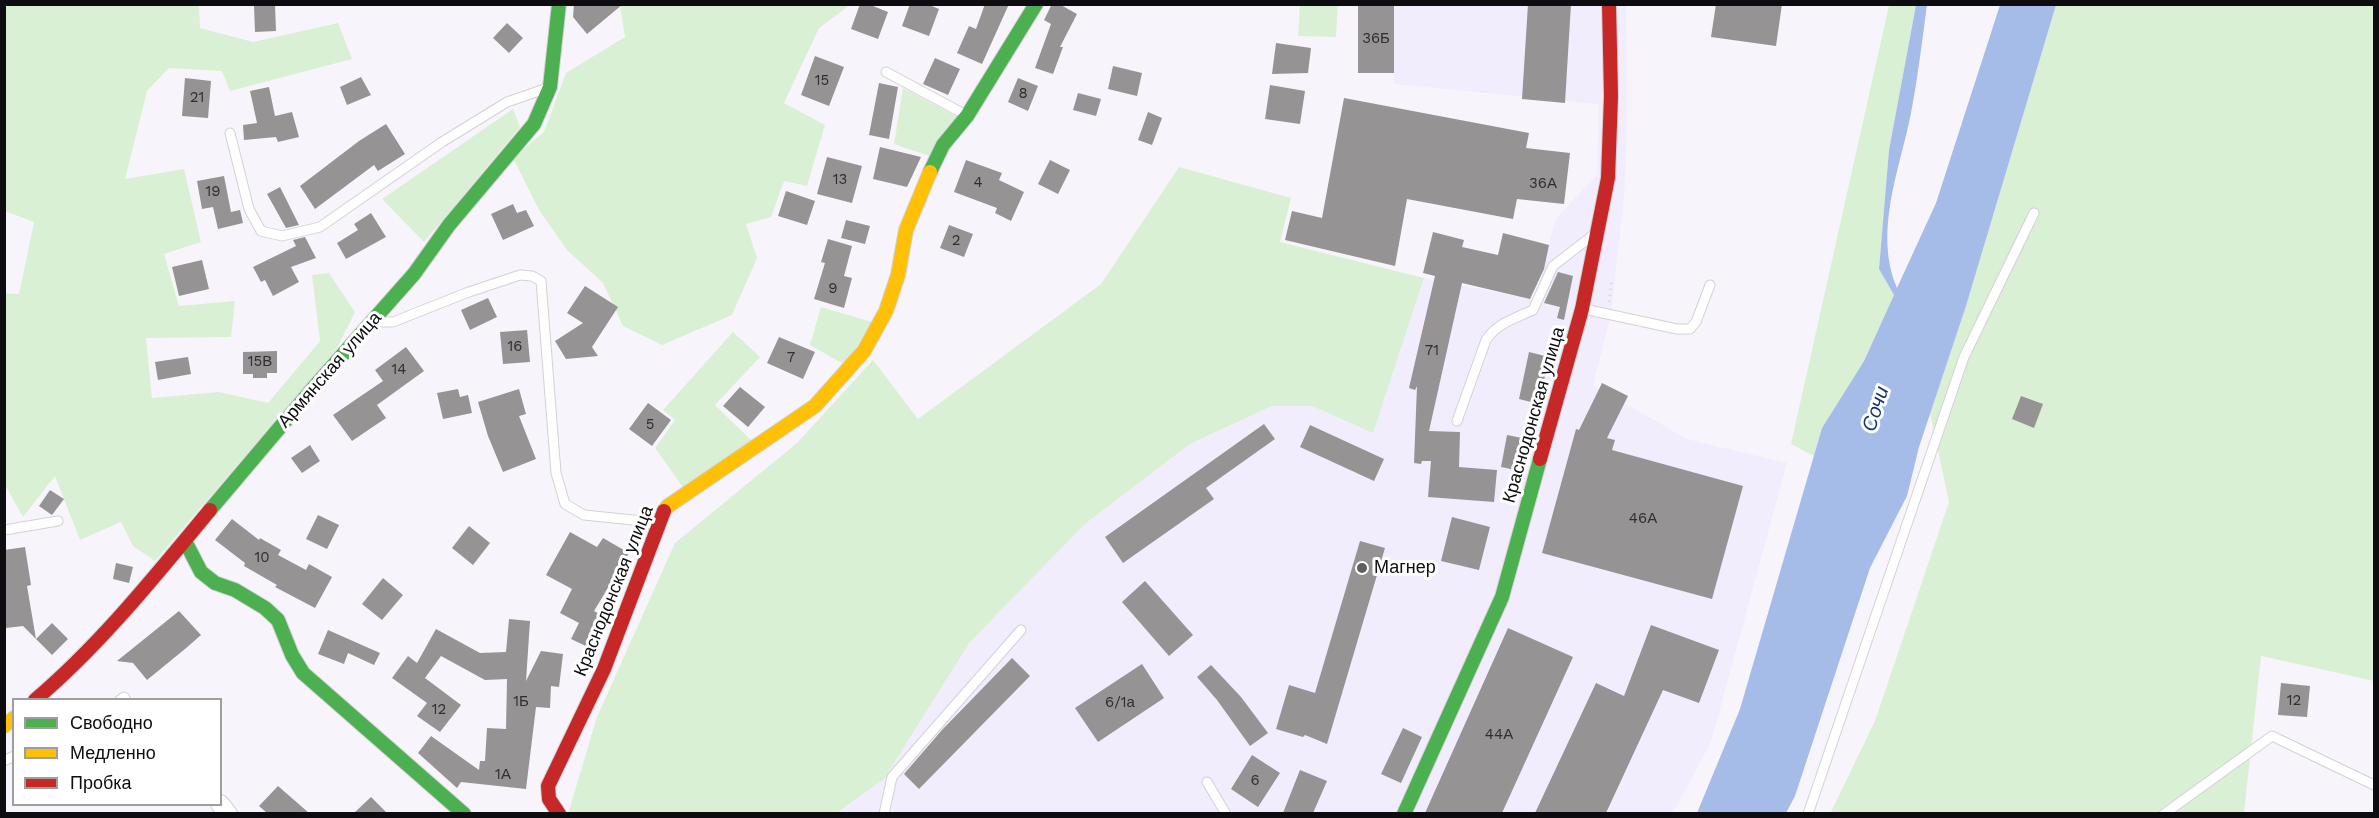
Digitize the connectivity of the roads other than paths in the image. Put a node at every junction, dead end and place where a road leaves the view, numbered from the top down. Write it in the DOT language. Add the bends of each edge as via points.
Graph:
graph roads {
  1 [pos="559,4"];
  2 [pos="1036,4"];
  3 [pos="1609,4"];
  4 [pos="886,72"];
  5 [pos="550,87"];
  6 [pos="967,116"];
  7 [pos="230,133"];
  8 [pos="2034,213"];
  9 [pos="1599,231"];
  10 [pos="1710,285"];
  11 [pos="1582,309"];
  12 [pos="371,322"];
  13 [pos="1457,421"];
  14 [pos="57,521"];
  15 [pos="656,526"];
  16 [pos="4,530"];
  17 [pos="185,540"];
  18 [pos="1021,630"];
  19 [pos="36,698"];
  20 [pos="1207,782"];
  21 [pos="2374,785"];
  22 [pos="464,813"];
  23 [pos="559,813"];
  24 [pos="884,813"];
  25 [pos="1226,813"];
  26 [pos="1404,813"];
  27 [pos="1808,813"];
  28 [pos="2164,813"];
  1 -- 5 [label="street, Армянская улица"];
  2 -- 6 [label="street, Краснодонская улица"];
  3 -- 9 [label="street, Краснодонская улица" via="1610,141"];
  4 -- 6 [label="lane"];
  5 -- 7 [label="lane" via="507,102 442,142 320,228 282,236 261,231 249,209"];
  5 -- 12 [label="street, Армянская улица" via="534,124"];
  6 -- 15 [label="street, Краснодонская улица" via="943,145 921,192 906,230 886,311 864,351 815,406 668,506"];
  8 -- 27 [label="lane" via="1964,357"];
  9 -- 11 [label="street, Краснодонская улица"];
  9 -- 13 [label="lane" via="1553,266 1533,310 1491,333"];
  10 -- 11 [label="lane" via="1690,329"];
  11 -- 26 [label="street, Краснодонская улица" via="1502,597"];
  12 -- 15 [label="lane" via="393,322 520,275 541,281 556,473 565,504 584,515"];
  12 -- 17 [label="street, Армянская улица"];
  14 -- 16 [label="lane"];
  15 -- 23 [label="street, Краснодонская улица" via="604,669 548,786 549,799"];
  17 -- 19 [label="street, Армянская улица" via="118,620"];
  17 -- 22 [label="street" via="201,572 265,608 278,620 303,673"];
  18 -- 24 [label="lane" via="892,777"];
  20 -- 25 [label="lane"];
  21 -- 28 [label="lane" via="2272,736"];
}
